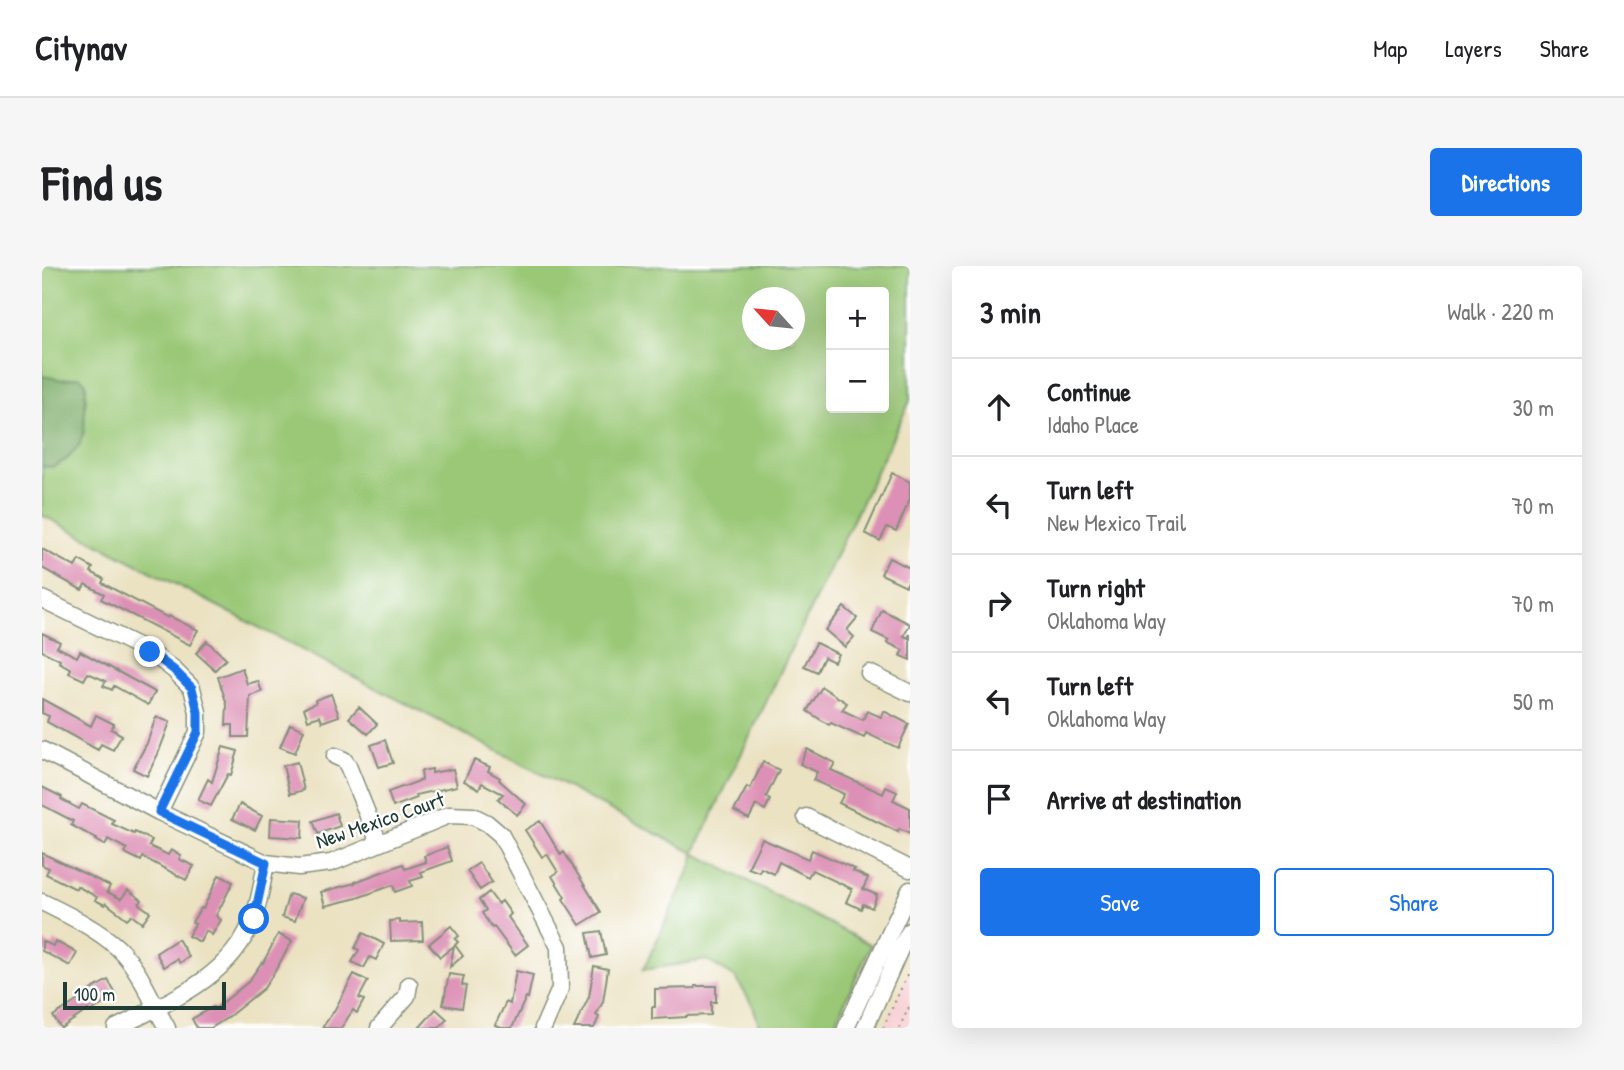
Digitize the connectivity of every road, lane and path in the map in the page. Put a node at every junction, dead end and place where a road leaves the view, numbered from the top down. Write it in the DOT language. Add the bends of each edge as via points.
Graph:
graph roads {
  1 [pos="42,598"];
  2 [pos="869,673"];
  3 [pos="910,693"];
  4 [pos="42,750"];
  5 [pos="335,756"];
  6 [pos="159,812"];
  7 [pos="806,817"];
  8 [pos="379,843"];
  9 [pos="266,863"];
  10 [pos="910,869"];
  11 [pos="910,890"];
  12 [pos="42,902"];
  13 [pos="910,931"];
  14 [pos="886,940"];
  15 [pos="906,949"];
  16 [pos="910,969"];
  17 [pos="410,985"];
  18 [pos="910,1005"];
  19 [pos="156,1008"];
  20 [pos="116,1028"];
  21 [pos="167,1028"];
  22 [pos="379,1028"];
  23 [pos="542,1028"];
  24 [pos="846,1028"];
  25 [pos="865,1028"];
  26 [pos="883,1028"];
  27 [pos="899,1028"];
  1 -- 6 [label="street" via="150,652 192,688 198,732"];
  2 -- 3 [label="street"];
  4 -- 6 [label="street, New Mexico Court"];
  5 -- 8 [label="street" via="348,766"];
  6 -- 9 [label="street, New Mexico Court"];
  7 -- 10 [label="street"];
  8 -- 9 [label="street, New Mexico Court" via="331,863 299,867"];
  8 -- 23 [label="street, New Mexico Court" via="449,815 473,816 501,835 559,947 560,989"];
  9 -- 19 [label="street" via="254,919 242,943 204,981"];
  11 -- 14 [label="street"];
  12 -- 19 [label="street" via="118,948"];
  13 -- 15 [label="street"];
  14 -- 15 [label="street"];
  14 -- 24 [label="street"];
  15 -- 25 [label="street"];
  16 -- 26 [label="path"];
  17 -- 22 [label="street" via="407,996"];
  18 -- 27 [label="path"];
  19 -- 20 [label="street"];
  19 -- 21 [label="street"];
}
